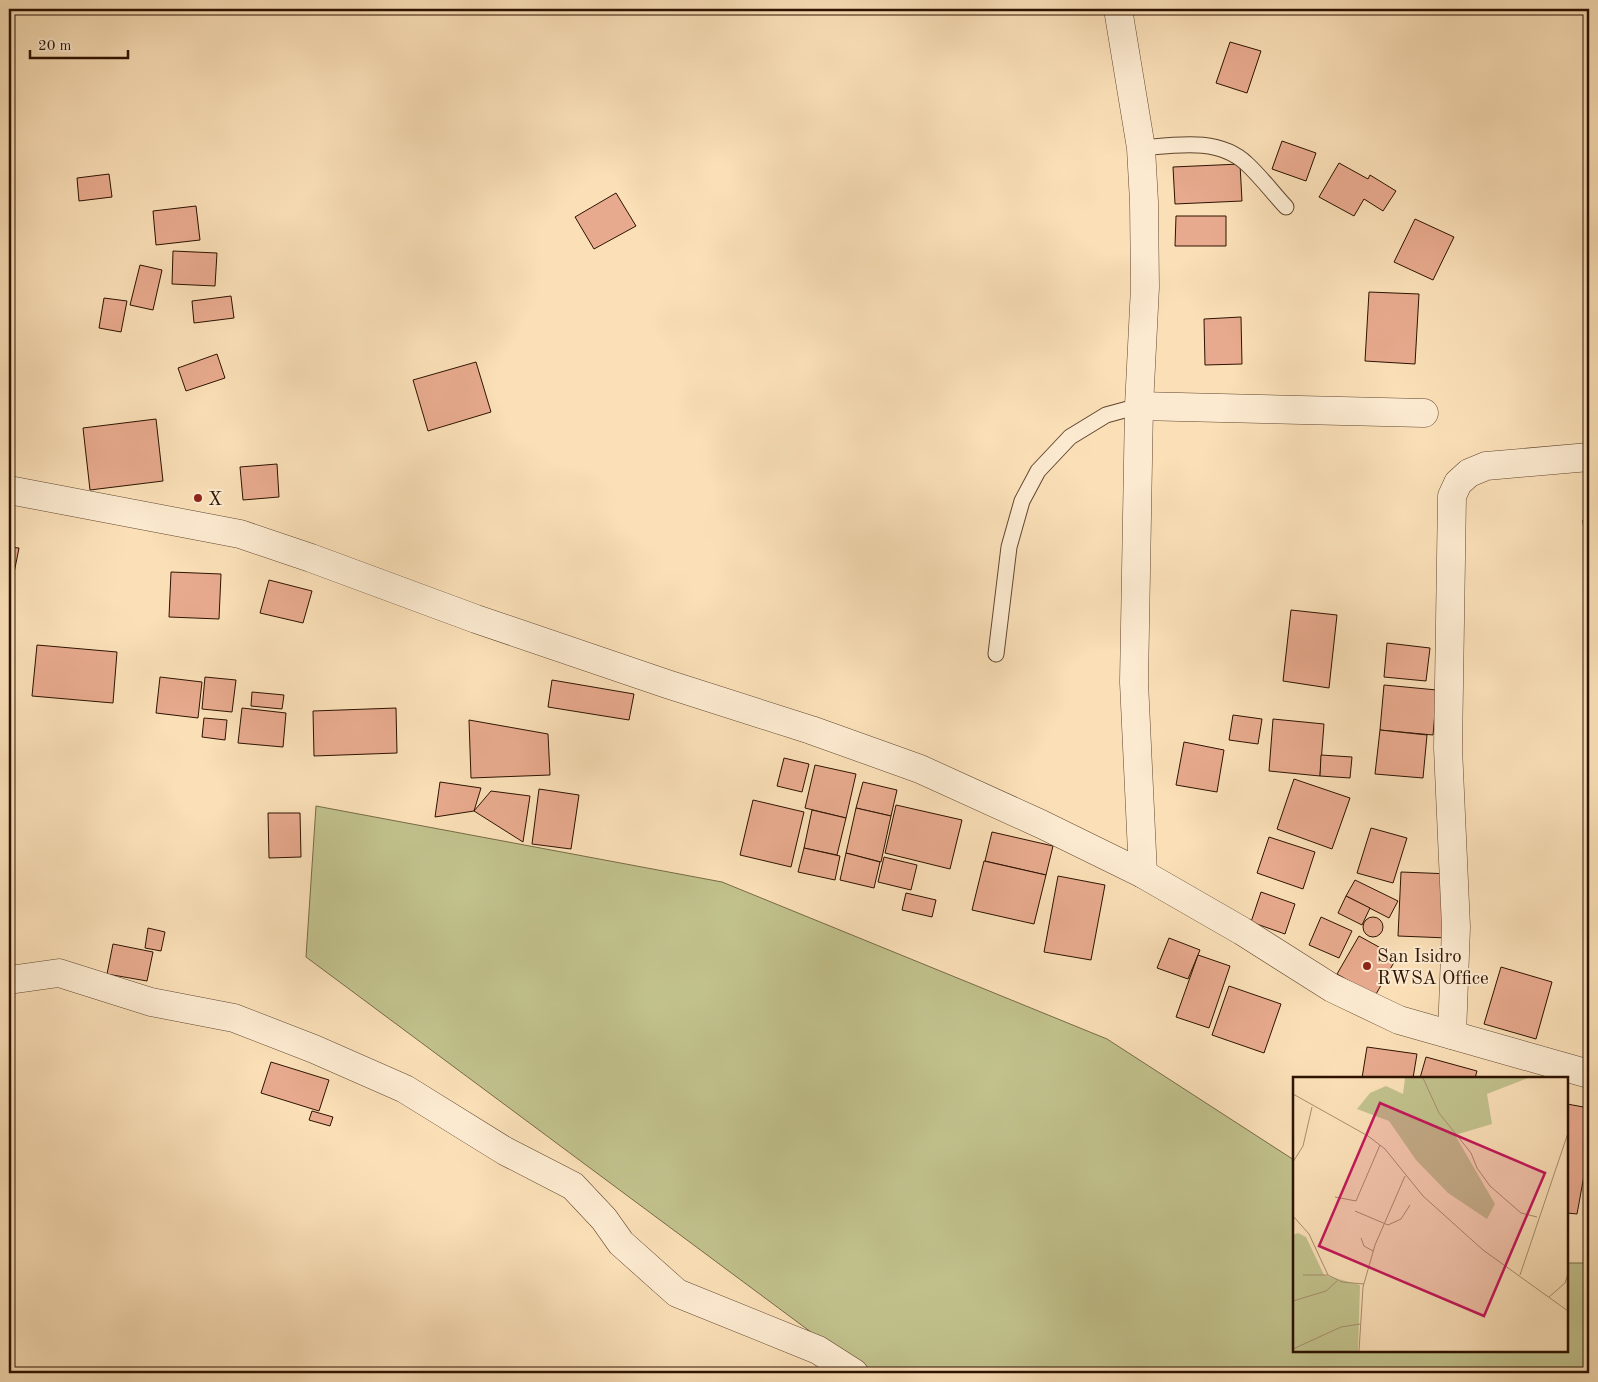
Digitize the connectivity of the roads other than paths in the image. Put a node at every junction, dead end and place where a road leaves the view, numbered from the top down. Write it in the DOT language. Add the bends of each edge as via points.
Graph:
graph roads {
  1 [pos="1118,9"];
  2 [pos="1140,148"];
  3 [pos="1286,207"];
  4 [pos="1140,406"];
  5 [pos="1424,414"];
  6 [pos="1589,457"];
  7 [pos="9,490"];
  8 [pos="996,654"];
  9 [pos="1143,874"];
  10 [pos="9,980"];
  11 [pos="1452,1035"];
  12 [pos="1589,1074"];
  13 [pos="854,1373"];
  1 -- 2 [label="street"];
  2 -- 3 [label="lane" via="1210,146 1232,153 1247,163"];
  2 -- 4 [label="street" via="1145,287"];
  4 -- 5 [label="street"];
  4 -- 8 [label="lane" via="1106,415 1070,437 1038,471 1022,501 1009,546"];
  4 -- 9 [label="street" via="1134,682"];
  6 -- 11 [label="street" via="1486,466 1469,473 1458,483 1452,496 1448,748 1456,927"];
  7 -- 9 [label="street" via="240,534 476,619 920,769"];
  9 -- 11 [label="street" via="1332,988 1399,1020"];
  10 -- 13 [label="street" via="59,973 151,1002 234,1018 405,1089 505,1151 573,1186 621,1243 677,1293 818,1350"];
  11 -- 12 [label="street"];
}
